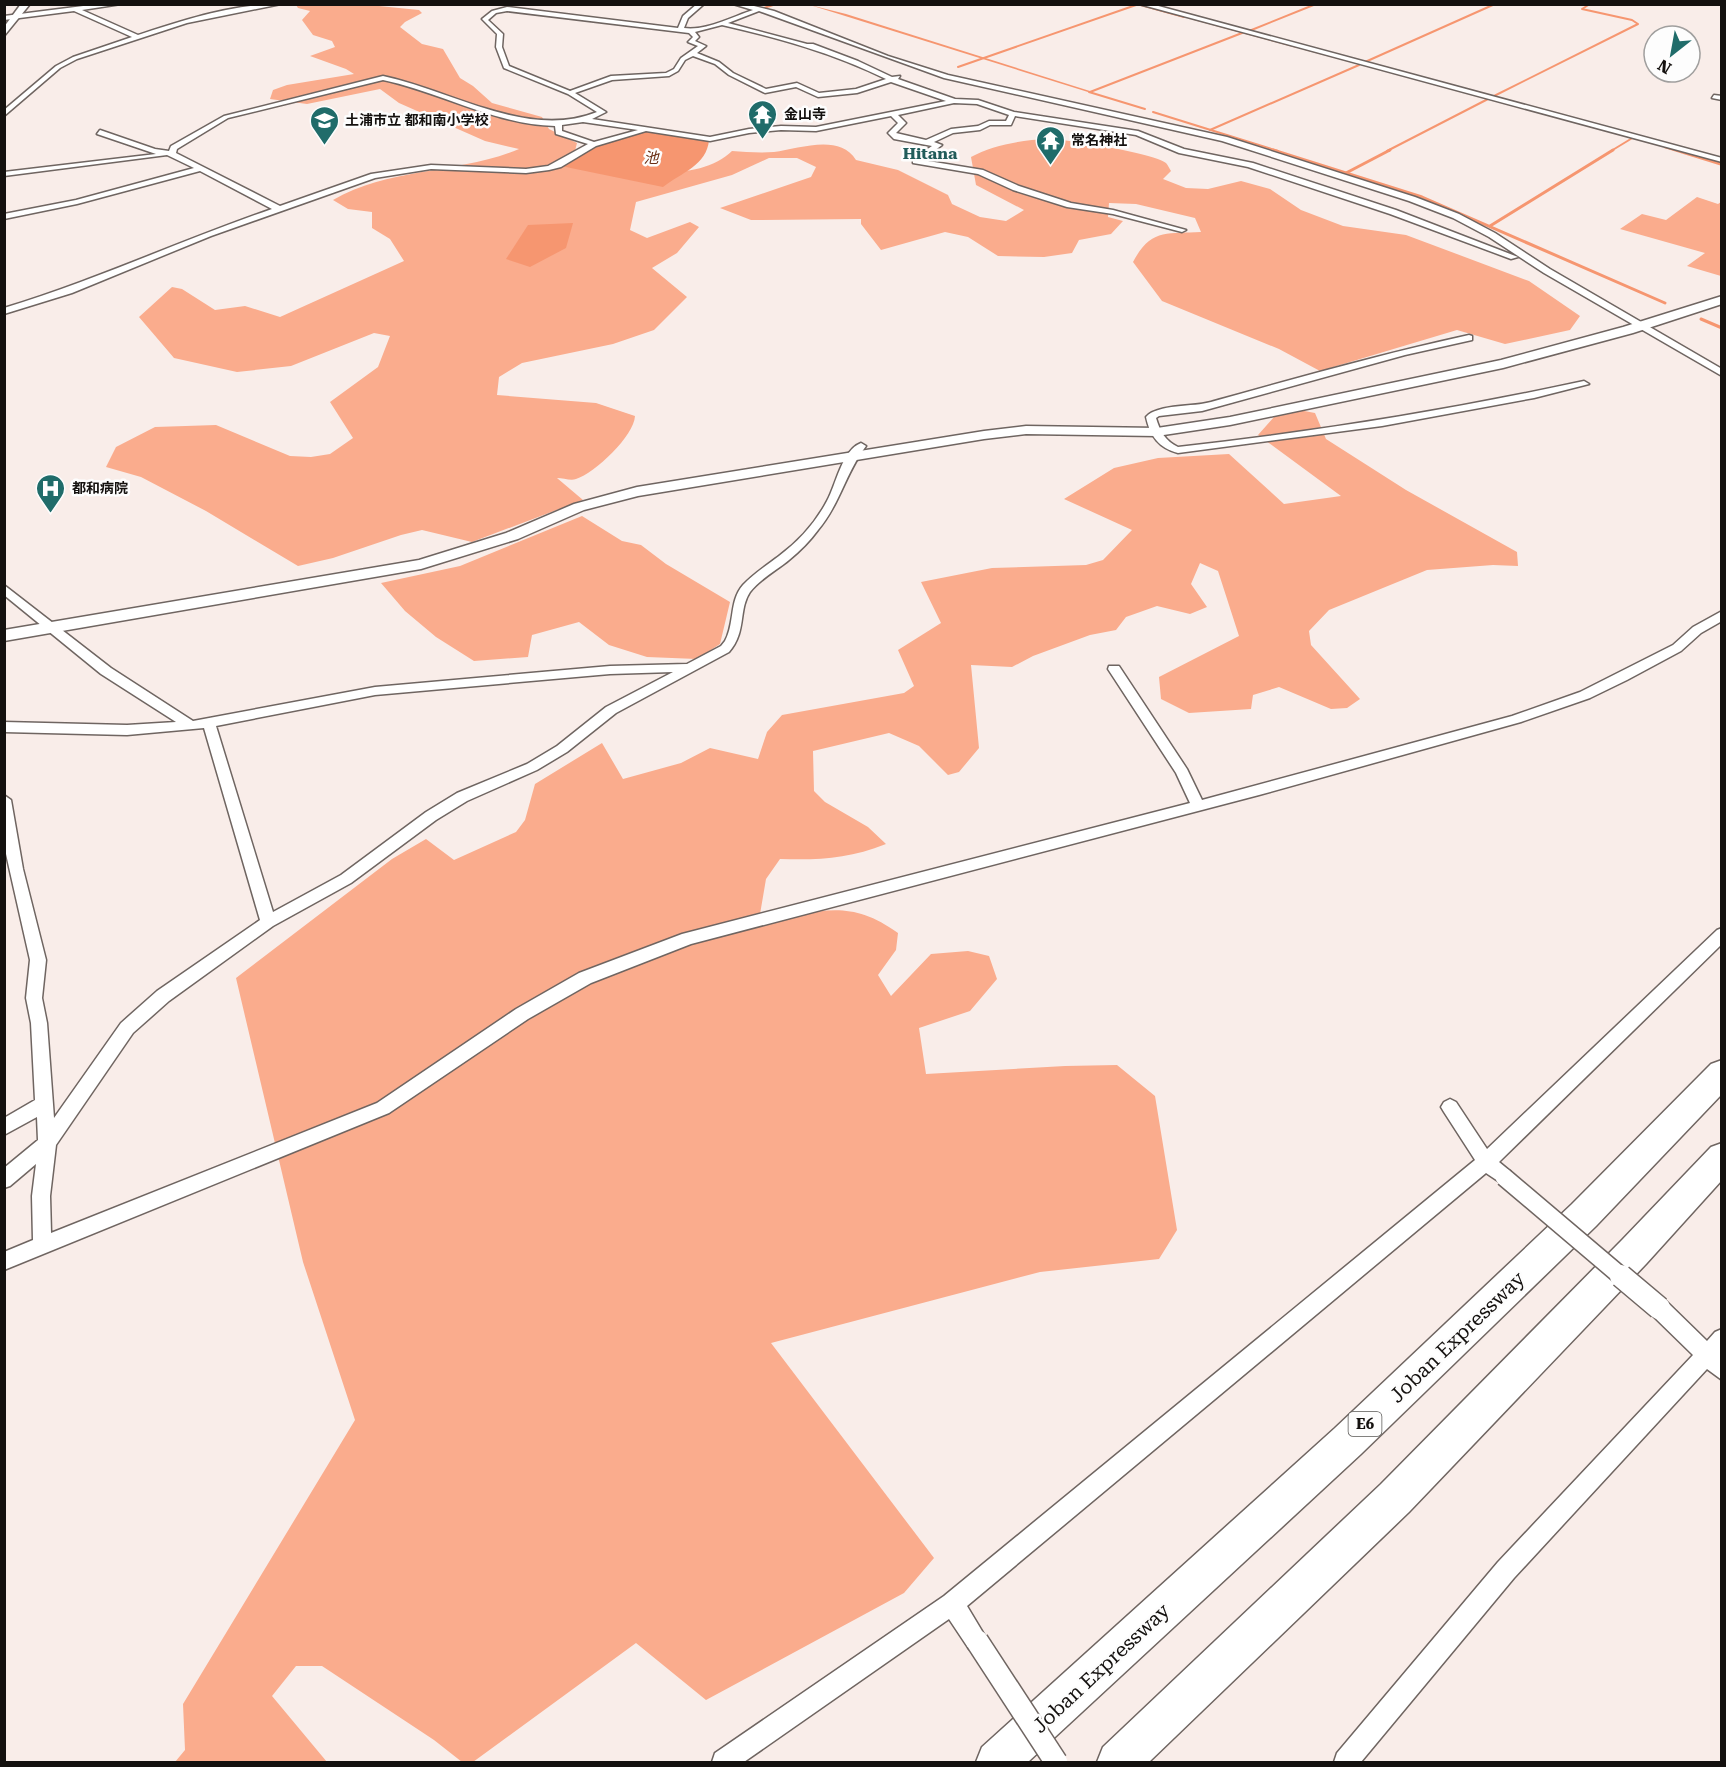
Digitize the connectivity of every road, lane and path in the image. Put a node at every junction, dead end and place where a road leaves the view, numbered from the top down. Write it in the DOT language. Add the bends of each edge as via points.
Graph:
graph roads {
  1 [pos="19,4"];
  2 [pos="26,4"];
  3 [pos="117,4"];
  4 [pos="278,4"];
  5 [pos="701,4"];
  6 [pos="736,4"];
  7 [pos="1142,4"];
  8 [pos="211,8"];
  9 [pos="495,8"];
  10 [pos="71,9"];
  11 [pos="760,9"];
  12 [pos="4,13"];
  13 [pos="18,16"];
  14 [pos="4,18"];
  15 [pos="184,22"];
  16 [pos="722,23"];
  17 [pos="680,30"];
  18 [pos="691,31"];
  19 [pos="4,33"];
  20 [pos="139,38"];
  21 [pos="692,53"];
  22 [pos="918,69"];
  23 [pos="893,80"];
  24 [pos="981,86"];
  25 [pos="570,93"];
  26 [pos="957,101"];
  27 [pos="4,114"];
  28 [pos="1013,114"];
  29 [pos="894,115"];
  30 [pos="578,120"];
  31 [pos="558,123"];
  32 [pos="645,130"];
  33 [pos="100,132"];
  34 [pos="926,143"];
  35 [pos="592,144"];
  36 [pos="1270,153"];
  37 [pos="172,154"];
  38 [pos="1722,160"];
  39 [pos="1250,165"];
  40 [pos="203,168"];
  41 [pos="4,174"];
  42 [pos="279,209"];
  43 [pos="4,217"];
  44 [pos="1182,230"];
  45 [pos="1547,271"];
  46 [pos="1722,300"];
  47 [pos="5,311"];
  48 [pos="1641,327"];
  49 [pos="1469,338"];
  50 [pos="1722,373"];
  51 [pos="1584,384"];
  52 [pos="1156,432"];
  53 [pos="856,451"];
  54 [pos="4,589"];
  55 [pos="10,601"];
  56 [pos="1722,615"];
  57 [pos="53,626"];
  58 [pos="4,636"];
  59 [pos="689,666"];
  60 [pos="1114,669"];
  61 [pos="209,724"];
  62 [pos="191,726"];
  63 [pos="4,727"];
  64 [pos="4,800"];
  65 [pos="1198,805"];
  66 [pos="268,922"];
  67 [pos="1722,934"];
  68 [pos="1722,1073"];
  69 [pos="45,1103"];
  70 [pos="1450,1107"];
  71 [pos="4,1127"];
  72 [pos="47,1143"];
  73 [pos="1722,1157"];
  74 [pos="1486,1162"];
  75 [pos="4,1180"];
  76 [pos="42,1245"];
  77 [pos="4,1261"];
  78 [pos="1722,1339"];
  79 [pos="1714,1363"];
  80 [pos="952,1604"];
  81 [pos="724,1762"];
  82 [pos="997,1762"];
  83 [pos="1056,1762"];
  84 [pos="1118,1762"];
  85 [pos="1346,1762"];
  1 -- 12 [label="street"];
  2 -- 13 [label="street"];
  3 -- 10 [label="street"];
  4 -- 15 [label="street"];
  5 -- 17 [label="street" via="685,17"];
  6 -- 11 [label="street"];
  7 -- 38 [label="street"];
  8 -- 15 [label="street"];
  9 -- 17 [label="street"];
  9 -- 25 [label="street" via="484,20 500,34 499,47 506,68"];
  10 -- 13 [label="street"];
  10 -- 20 [label="street"];
  11 -- 16 [label="street"];
  11 -- 22 [label="street"];
  13 -- 14 [label="street"];
  13 -- 19 [label="street"];
  15 -- 20 [label="street"];
  16 -- 18 [label="street"];
  16 -- 23 [label="street" via="811,45"];
  17 -- 18 [label="street"];
  18 -- 21 [label="street" via="696,37 691,42 703,46"];
  20 -- 27 [label="street" via="58,67"];
  21 -- 23 [label="street" via="765,91 797,85 818,95 857,91"];
  21 -- 25 [label="street" via="667,75 611,78"];
  22 -- 23 [label="street"];
  22 -- 24 [label="street"];
  23 -- 26 [label="street"];
  24 -- 26 [label="street"];
  24 -- 36 [label="street" via="1224,139"];
  25 -- 30 [label="street" via="602,112"];
  26 -- 28 [label="street" via="978,102"];
  26 -- 29 [label="street"];
  28 -- 34 [label="street" via="1008,123 951,131"];
  28 -- 39 [label="street" via="1138,133 1182,151"];
  29 -- 32 [label="street" via="816,129 749,131 710,139"];
  29 -- 34 [label="street" via="902,123 892,133"];
  30 -- 31 [label="street"];
  30 -- 32 [label="street"];
  31 -- 35 [label="street" via="559,132"];
  31 -- 37 [label="street" via="474,107 383,78 226,117 174,148"];
  32 -- 35 [label="street"];
  33 -- 37 [label="street"];
  34 -- 44 [label="street" via="938,146 916,161 980,172 1070,205"];
  35 -- 42 [label="street" via="549,168 526,171 431,167 392,172"];
  36 -- 39 [label="street"];
  36 -- 45 [label="street" via="1456,216"];
  37 -- 40 [label="street"];
  37 -- 41 [label="street"];
  39 -- 45 [label="street" via="1393,212"];
  40 -- 42 [label="street"];
  40 -- 43 [label="street"];
  42 -- 47 [label="street" via="100,279"];
  45 -- 48 [label="street"];
  46 -- 48 [label="street"];
  48 -- 50 [label="street"];
  48 -- 52 [label="street" via="1503,364 1230,421"];
  49 -- 52 [label="street" via="1403,352 1202,408 1156,413 1151,417"];
  51 -- 52 [label="street" via="1296,437 1178,450 1163,444"];
  52 -- 53 [label="street" via="1026,430"];
  53 -- 57 [label="street" via="609,499 579,507 512,536 421,564"];
  53 -- 59 [label="street" via="835,497 817,524 797,548 744,592 733,641 725,649"];
  54 -- 55 [label="street"];
  55 -- 57 [label="street"];
  56 -- 65 [label="street" via="1677,648 1585,695 1516,719"];
  57 -- 58 [label="street"];
  57 -- 62 [label="street" via="106,671"];
  59 -- 61 [label="street" via="375,692"];
  59 -- 66 [label="street" via="611,710 532,767 462,797 345,879"];
  60 -- 65 [label="street" via="1182,772"];
  61 -- 62 [label="street"];
  61 -- 66 [label="street"];
  62 -- 63 [label="street" via="127,730"];
  64 -- 69 [label="street" via="38,960 34,998"];
  65 -- 76 [label="street" via="688,938 585,978 522,1014 384,1108"];
  66 -- 72 [label="street" via="163,996 127,1028"];
  67 -- 74 [label="street"];
  68 -- 82 [label="highway, Joban Expressway / E6" via="1584,1215 1356,1433"];
  69 -- 71 [label="street"];
  69 -- 72 [label="street"];
  70 -- 74 [label="street"];
  72 -- 75 [label="street"];
  72 -- 76 [label="street" via="41,1196"];
  73 -- 84 [label="highway" via="1395,1498"];
  74 -- 79 [label="street, bridge" via="1659,1308"];
  74 -- 80 [label="street"];
  76 -- 77 [label="street"];
  78 -- 79 [label="street"];
  79 -- 85 [label="street" via="1506,1570"];
  80 -- 81 [label="street"];
  80 -- 83 [label="street, bridge"];
}
